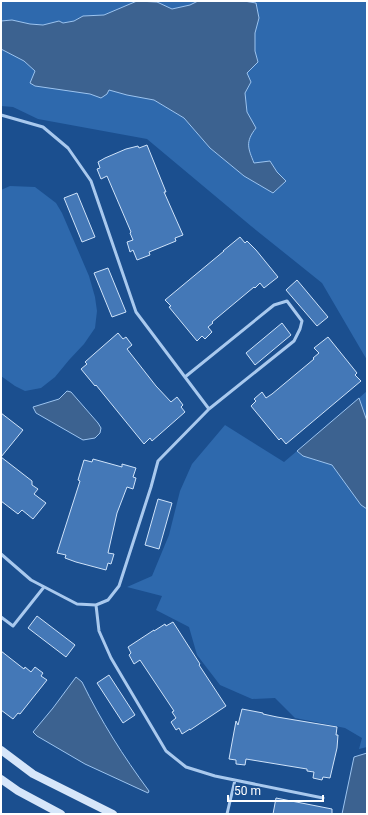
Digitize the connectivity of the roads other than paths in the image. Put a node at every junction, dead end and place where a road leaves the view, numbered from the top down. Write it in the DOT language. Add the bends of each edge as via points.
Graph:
graph roads {
  1 [pos="1,115"];
  2 [pos="186,377"];
  3 [pos="209,408"];
  4 [pos="1,554"];
  5 [pos="44,587"];
  6 [pos="96,605"];
  7 [pos="1,617"];
  8 [pos="1,750"];
  9 [pos="1,779"];
  10 [pos="235,780"];
  11 [pos="323,798"];
  12 [pos="60,814"];
  13 [pos="113,814"];
  14 [pos="227,814"];
  1 -- 2 [label="lane" via="43,127 68,148 91,181 136,312"];
  2 -- 3 [label="lane"];
  2 -- 3 [label="lane" via="274,305 287,301 302,320 294,341"];
  3 -- 6 [label="lane" via="158,462 119,586 108,600"];
  4 -- 5 [label="lane" via="31,580"];
  5 -- 6 [label="lane" via="77,604"];
  5 -- 7 [label="lane" via="13,626"];
  6 -- 10 [label="lane" via="99,631 111,658 166,751 186,767"];
  8 -- 13 [label="street" via="33,774"];
  9 -- 12 [label="street"];
  10 -- 11 [label="lane"];
  10 -- 14 [label="lane"];
}
